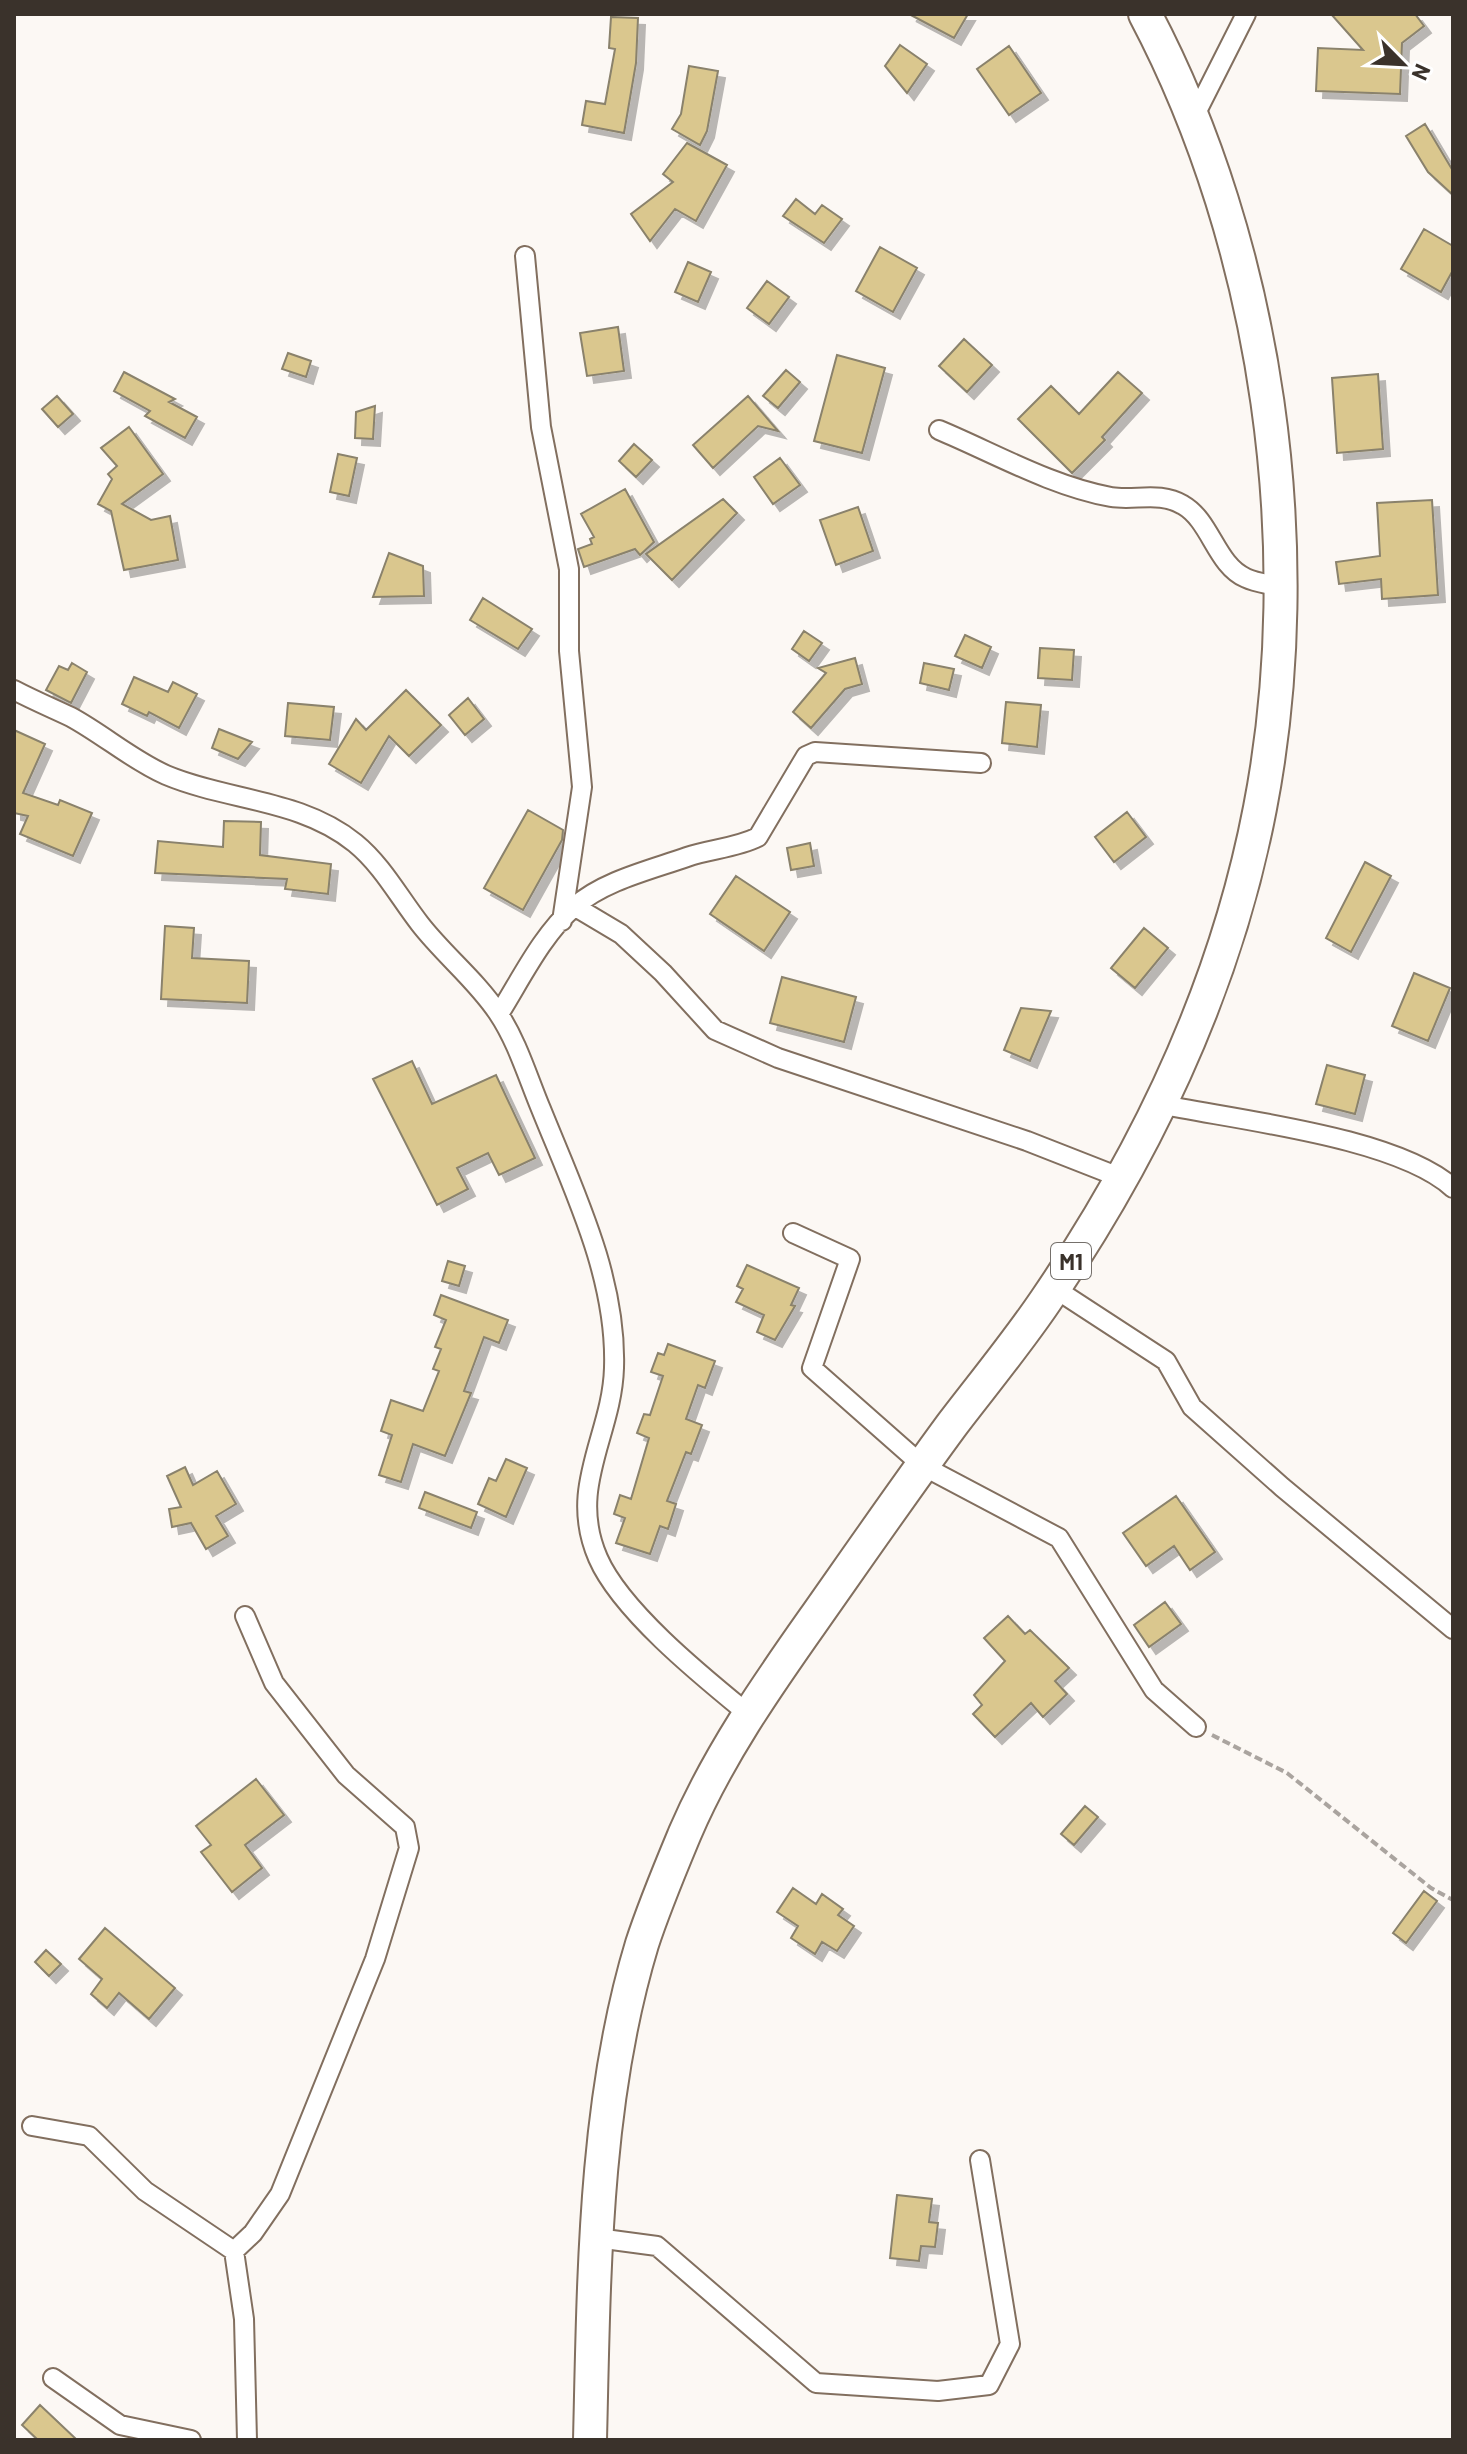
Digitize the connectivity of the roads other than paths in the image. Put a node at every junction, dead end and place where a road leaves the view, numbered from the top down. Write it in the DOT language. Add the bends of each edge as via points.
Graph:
graph roads {
  1 [pos="1145,14"];
  2 [pos="1246,14"];
  3 [pos="1194,117"];
  4 [pos="525,256"];
  5 [pos="939,430"];
  6 [pos="1281,587"];
  7 [pos="14,690"];
  8 [pos="981,763"];
  9 [pos="574,906"];
  10 [pos="562,921"];
  11 [pos="499,1014"];
  12 [pos="1159,1104"];
  13 [pos="1124,1179"];
  14 [pos="1453,1188"];
  15 [pos="793,1233"];
  16 [pos="1054,1288"];
  17 [pos="923,1466"];
  18 [pos="245,1616"];
  19 [pos="1453,1629"];
  20 [pos="747,1713"];
  21 [pos="1196,1727"];
  22 [pos="32,2126"];
  23 [pos="980,2160"];
  24 [pos="597,2238"];
  25 [pos="234,2251"];
  26 [pos="53,2378"];
  27 [pos="191,2440"];
  28 [pos="247,2440"];
  29 [pos="590,2440"];
  1 -- 3 [label="highway, M1"];
  2 -- 3 [label="street"];
  3 -- 6 [label="highway, M1" via="1227,214 1253,322 1273,438"];
  4 -- 10 [label="street" via="541,427 569,569 569,651 582,787"];
  5 -- 6 [label="street" via="1057,481 1112,497 1164,497 1183,505 1201,519 1244,578"];
  6 -- 12 [label="highway, M1" via="1260,808 1191,1040"];
  7 -- 11 [label="street" via="167,775 297,811 352,841"];
  8 -- 9 [label="street" via="815,752 800,761 758,837 620,881"];
  9 -- 10 [label="street"];
  9 -- 13 [label="street" via="621,934 715,1030 778,1058"];
  10 -- 11 [label="street"];
  11 -- 20 [label="street" via="573,1189 612,1317 612,1388 591,1463 586,1513 598,1560 680,1657"];
  12 -- 13 [label="highway, M1"];
  12 -- 14 [label="street" via="1348,1143 1404,1161"];
  13 -- 16 [label="highway, M1"];
  15 -- 17 [label="street" via="850,1259 812,1368"];
  16 -- 17 [label="highway, M1"];
  16 -- 19 [label="street" via="1166,1361 1192,1407"];
  17 -- 20 [label="highway, M1"];
  17 -- 21 [label="street" via="1059,1538 1154,1690"];
  18 -- 25 [label="street" via="274,1683 346,1775 410,1836 375,1959 280,2194"];
  20 -- 24 [label="highway, M1" via="687,1828 642,1944 621,2035"];
  22 -- 25 [label="street" via="89,2136 145,2191"];
  23 -- 24 [label="street" via="1010,2344 989,2385 938,2391 816,2383 657,2246"];
  24 -- 29 [label="highway, M1"];
  25 -- 28 [label="street" via="244,2319"];
  26 -- 27 [label="street" via="120,2425"];
}
